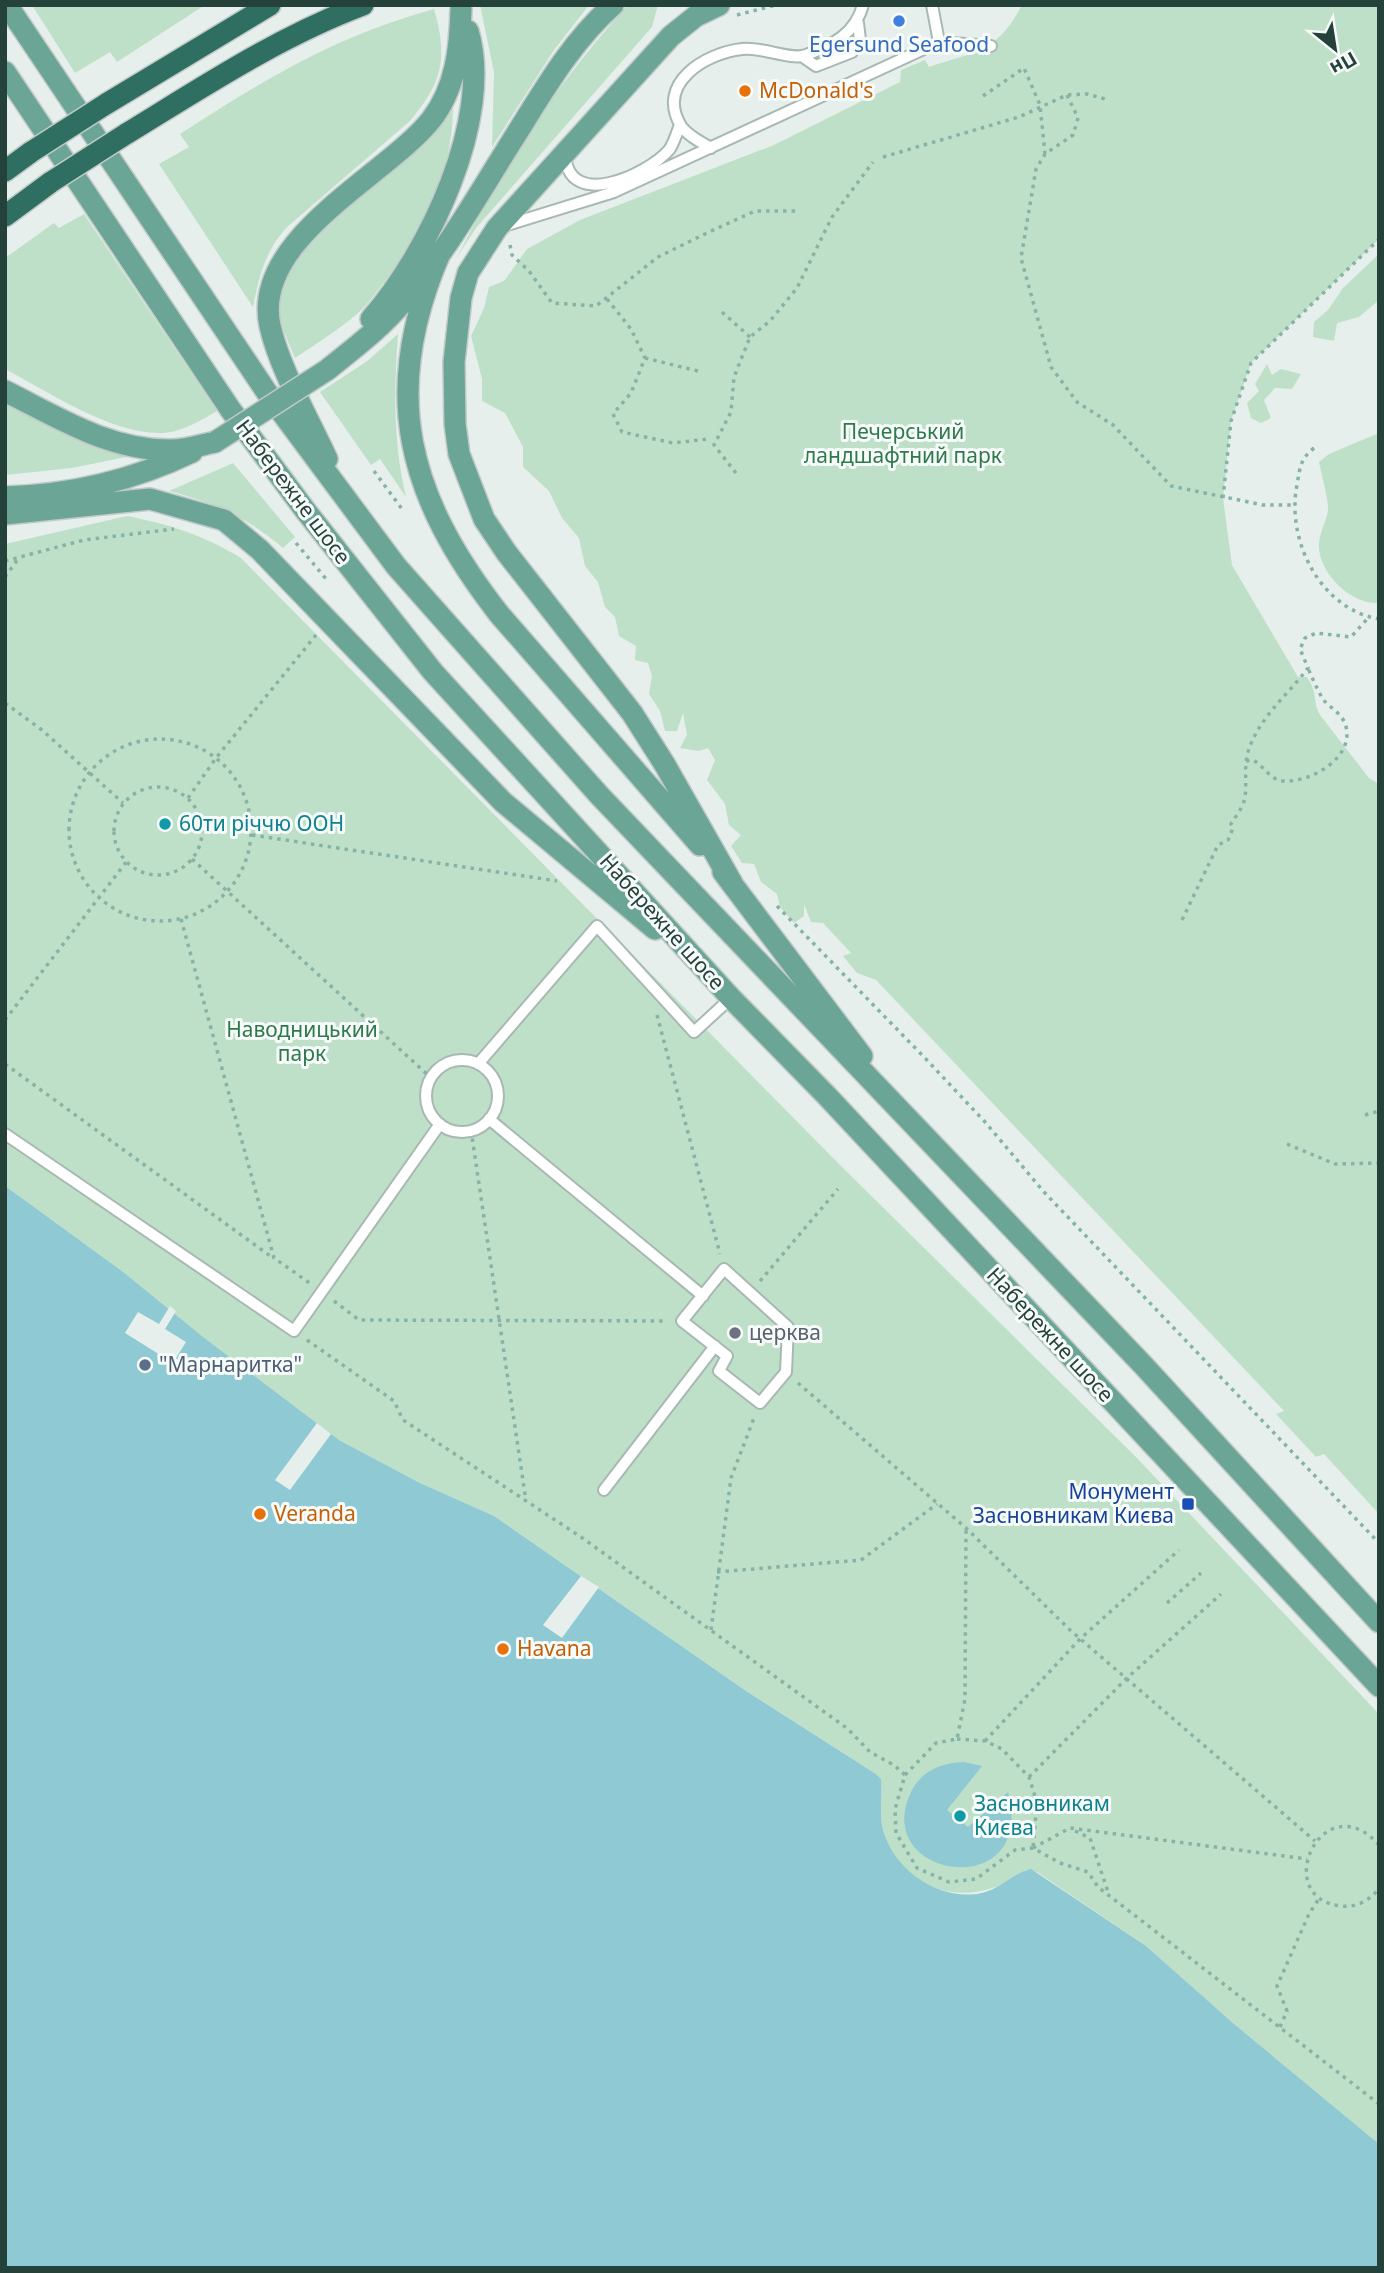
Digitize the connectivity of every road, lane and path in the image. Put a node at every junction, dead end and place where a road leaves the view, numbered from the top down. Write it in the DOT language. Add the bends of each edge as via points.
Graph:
graph roads {
  1 [pos="7,5"];
  2 [pos="270,5"];
  3 [pos="363,5"];
  4 [pos="613,5"];
  5 [pos="719,5"];
  6 [pos="863,5"];
  7 [pos="932,5"];
  8 [pos="858,23"];
  9 [pos="939,42"];
  10 [pos="991,46"];
  11 [pos="803,57"];
  12 [pos="5,72"];
  13 [pos="1067,95"];
  14 [pos="983,96"];
  15 [pos="1105,99"];
  16 [pos="1040,105"];
  17 [pos="680,124"];
  18 [pos="711,148"];
  19 [pos="565,151"];
  20 [pos="1045,154"];
  21 [pos="883,157"];
  22 [pos="873,162"];
  23 [pos="5,171"];
  24 [pos="799,211"];
  25 [pos="5,216"];
  26 [pos="503,234"];
  27 [pos="1379,239"];
  28 [pos="500,250"];
  29 [pos="441,251"];
  30 [pos="607,299"];
  31 [pos="722,312"];
  32 [pos="750,337"];
  33 [pos="645,358"];
  34 [pos="327,370"];
  35 [pos="702,372"];
  36 [pos="5,391"];
  37 [pos="708,439"];
  38 [pos="215,442"];
  39 [pos="1314,448"];
  40 [pos="374,471"];
  41 [pos="736,473"];
  42 [pos="342,493"];
  43 [pos="5,497"];
  44 [pos="1223,498"];
  45 [pos="1293,505"];
  46 [pos="402,509"];
  47 [pos="5,514"];
  48 [pos="180,528"];
  49 [pos="296,543"];
  50 [pos="19,558"];
  51 [pos="5,561"];
  52 [pos="5,577"];
  53 [pos="327,580"];
  54 [pos="1368,617"];
  55 [pos="1379,619"];
  56 [pos="319,631"];
  57 [pos="1308,668"];
  58 [pos="6,703"];
  59 [pos="216,758"];
  60 [pos="1246,761"];
  61 [pos="89,772"];
  62 [pos="188,798"];
  63 [pos="123,804"];
  64 [pos="251,835"];
  65 [pos="192,859"];
  66 [pos="127,862"];
  67 [pos="557,881"];
  68 [pos="733,883"];
  69 [pos="227,892"];
  70 [pos="99,898"];
  71 [pos="769,899"];
  72 [pos="1182,920"];
  73 [pos="648,982"];
  74 [pos="724,990"];
  75 [pos="5,1020"];
  76 [pos="478,1063"];
  77 [pos="5,1064"];
  78 [pos="429,1076"];
  79 [pos="902,1111"];
  80 [pos="1379,1111"];
  81 [pos="1365,1115"];
  82 [pos="489,1119"];
  83 [pos="440,1124"];
  84 [pos="471,1130"];
  85 [pos="5,1134"];
  86 [pos="1287,1144"];
  87 [pos="1379,1163"];
  88 [pos="838,1189"];
  89 [pos="274,1258"];
  90 [pos="724,1269"];
  91 [pos="751,1291"];
  92 [pos="703,1296"];
  93 [pos="294,1331"];
  94 [pos="715,1346"];
  95 [pos="786,1372"];
  96 [pos="760,1403"];
  97 [pos="604,1490"];
  98 [pos="526,1501"];
  99 [pos="938,1504"];
  100 [pos="966,1528"];
  101 [pos="1379,1543"];
  102 [pos="1180,1550"];
  103 [pos="717,1572"];
  104 [pos="1201,1573"];
  105 [pos="1221,1594"];
  106 [pos="1167,1602"];
  107 [pos="1379,1622"];
  108 [pos="711,1630"];
  109 [pos="1080,1639"];
  110 [pos="1127,1678"];
  111 [pos="1379,1686"];
  112 [pos="957,1739"];
  113 [pos="985,1741"];
  114 [pos="905,1775"];
  115 [pos="1029,1777"];
  116 [pos="1070,1828"];
  117 [pos="1315,1841"];
  118 [pos="1379,1845"];
  119 [pos="1033,1848"];
  120 [pos="1307,1859"];
  121 [pos="1378,1891"];
  122 [pos="1109,1895"];
  123 [pos="1320,1897"];
  124 [pos="1280,2027"];
  125 [pos="1379,2104"];
  1 -- 42 [label="main road, Набережне шосе" via="268,394"];
  2 -- 23 [label="highway, bridge"];
  3 -- 25 [label="highway, bridge" via="271,46 126,134"];
  4 -- 29 [label="main road" via="560,63"];
  5 -- 19 [label="main road" via="671,36"];
  6 -- 8 [label="lane"];
  7 -- 9 [label="lane"];
  8 -- 11 [label="lane" via="851,32"];
  8 -- 11 [label="lane" via="860,40 852,52 816,66"];
  9 -- 10 [label="lane"];
  9 -- 18 [label="lane"];
  11 -- 17 [label="lane" via="754,48 703,62 686,73 678,86"];
  12 -- 74 [label="main road, Набережне шосе" via="230,409 366,589 469,713"];
  13 -- 15 [label="path"];
  13 -- 16 [label="path"];
  13 -- 20 [label="path" via="1078,118 1073,135"];
  14 -- 16 [label="path" via="1024,68"];
  16 -- 20 [label="path"];
  16 -- 21 [label="path" via="1019,117"];
  17 -- 18 [label="lane"];
  17 -- 19 [label="lane" via="661,158 611,184 592,187 579,180 568,170"];
  18 -- 26 [label="lane" via="614,192"];
  19 -- 26 [label="main road"];
  20 -- 44 [label="path" via="1036,169 1021,258 1051,367 1077,402 1113,425 1171,486"];
  22 -- 32 [label="path" via="832,217 797,288"];
  24 -- 30 [label="path" via="755,211 709,232 659,257"];
  26 -- 28 [label="path"];
  26 -- 30 [label="path" via="512,256 552,303 596,306"];
  26 -- 68 [label="main road" via="468,273 461,298 454,362 455,424 471,490 506,552 632,713"];
  27 -- 44 [label="path" via="1251,363 1231,421"];
  29 -- 34 [label="main road" via="402,303"];
  29 -- 68 [label="main road" via="419,312 408,375 408,421 428,499 470,576 499,614"];
  30 -- 33 [label="path" via="631,329"];
  31 -- 32 [label="path"];
  32 -- 41 [label="path" via="734,377 731,412 714,445"];
  33 -- 35 [label="path"];
  33 -- 37 [label="path" via="631,393 613,414 622,432 673,443"];
  34 -- 38 [label="main road, bridge"];
  34 -- 42 [label="main road" via="376,313 444,201 469,129 475,76 461,9 460,48 451,84 432,119 308,228 279,270 271,299 270,324 277,345"];
  36 -- 38 [label="main road" via="90,434 132,448 175,450"];
  38 -- 43 [label="main road" via="117,483"];
  39 -- 45 [label="path" via="1302,458"];
  40 -- 46 [label="path"];
  42 -- 79 [label="main road, Набережне шосе" via="396,566 599,795"];
  44 -- 45 [label="path"];
  45 -- 54 [label="path" via="1303,550 1326,589 1343,605"];
  47 -- 74 [label="main road" via="150,499 224,520 260,550 503,802"];
  48 -- 50 [label="path" via="84,540"];
  49 -- 53 [label="path"];
  50 -- 51 [label="path"];
  50 -- 52 [label="path"];
  54 -- 55 [label="path"];
  54 -- 57 [label="path" via="1351,637 1316,634 1305,638 1300,649"];
  56 -- 59 [label="path"];
  57 -- 60 [label="path" via="1264,718"];
  57 -- 60 [label="path" via="1324,700 1346,726 1342,751 1315,775 1283,781 1272,778 1253,760"];
  58 -- 61 [label="path"];
  59 -- 61 [label="path" via="191,744 164,739 136,742 110,754"];
  59 -- 62 [label="path"];
  59 -- 64 [label="path" via="236,780 249,807"];
  60 -- 72 [label="path" via="1244,801 1228,840 1218,845"];
  61 -- 63 [label="path"];
  61 -- 70 [label="path" via="75,796 69,823 71,851 81,876"];
  62 -- 63 [label="path" via="176,790 147,788"];
  62 -- 65 [label="path" via="201,821 202,835"];
  63 -- 66 [label="path" via="114,827 119,852"];
  64 -- 67 [label="path"];
  64 -- 69 [label="path" via="244,867"];
  65 -- 66 [label="path" via="180,869 152,874"];
  65 -- 69 [label="path"];
  66 -- 70 [label="path"];
  68 -- 79 [label="main road"];
  69 -- 70 [label="path" via="206,909 181,919 151,921 123,914"];
  69 -- 78 [label="path"];
  70 -- 75 [label="path"];
  71 -- 101 [label="path" via="924,1057 1043,1191"];
  73 -- 74 [label="lane" via="694,1032"];
  73 -- 76 [label="lane" via="597,926"];
  73 -- 90 [label="path"];
  74 -- 111 [label="main road, Набережне шосе"];
  76 -- 78 [label="lane" via="456,1060"];
  76 -- 82 [label="lane" via="494,1078 497,1088 495,1110"];
  77 -- 89 [label="path"];
  78 -- 83 [label="lane" via="427,1104"];
  79 -- 107 [label="main road, Набережне шосе"];
  80 -- 81 [label="path"];
  82 -- 84 [label="lane"];
  82 -- 92 [label="lane"];
  83 -- 84 [label="lane"];
  83 -- 93 [label="lane"];
  84 -- 98 [label="path"];
  85 -- 93 [label="lane"];
  86 -- 87 [label="path" via="1335,1164"];
  88 -- 91 [label="path"];
  90 -- 91 [label="lane"];
  90 -- 92 [label="lane"];
  91 -- 95 [label="lane" via="788,1327"];
  92 -- 94 [label="lane" via="682,1321"];
  93 -- 98 [label="path" via="394,1401 403,1420"];
  94 -- 96 [label="lane" via="727,1356 719,1371"];
  94 -- 97 [label="lane"];
  95 -- 96 [label="lane"];
  95 -- 99 [label="path"];
  96 -- 103 [label="path" via="731,1478"];
  98 -- 108 [label="path"];
  99 -- 100 [label="path"];
  99 -- 103 [label="path" via="861,1560"];
  100 -- 109 [label="path"];
  100 -- 112 [label="path" via="965,1699"];
  102 -- 109 [label="path"];
  103 -- 108 [label="path"];
  104 -- 106 [label="path"];
  105 -- 110 [label="path"];
  108 -- 114 [label="path"];
  109 -- 110 [label="path"];
  109 -- 113 [label="path"];
  110 -- 115 [label="path"];
  110 -- 117 [label="path"];
  112 -- 113 [label="path"];
  112 -- 114 [label="path" via="936,1743"];
  113 -- 115 [label="path" via="1002,1748"];
  114 -- 119 [label="path" via="895,1809 896,1833 917,1868 949,1882 976,1879 1016,1850"];
  115 -- 119 [label="path" via="1037,1803"];
  116 -- 119 [label="path"];
  116 -- 120 [label="path"];
  116 -- 122 [label="path" via="1090,1838"];
  117 -- 118 [label="path" via="1336,1828 1349,1827"];
  117 -- 120 [label="path"];
  119 -- 122 [label="path" via="1088,1872"];
  120 -- 123 [label="path" via="1308,1880"];
  121 -- 123 [label="path" via="1367,1900 1343,1906"];
  122 -- 124 [label="path"];
  123 -- 124 [label="path" via="1277,1986 1287,2011"];
  124 -- 125 [label="path"];
}
